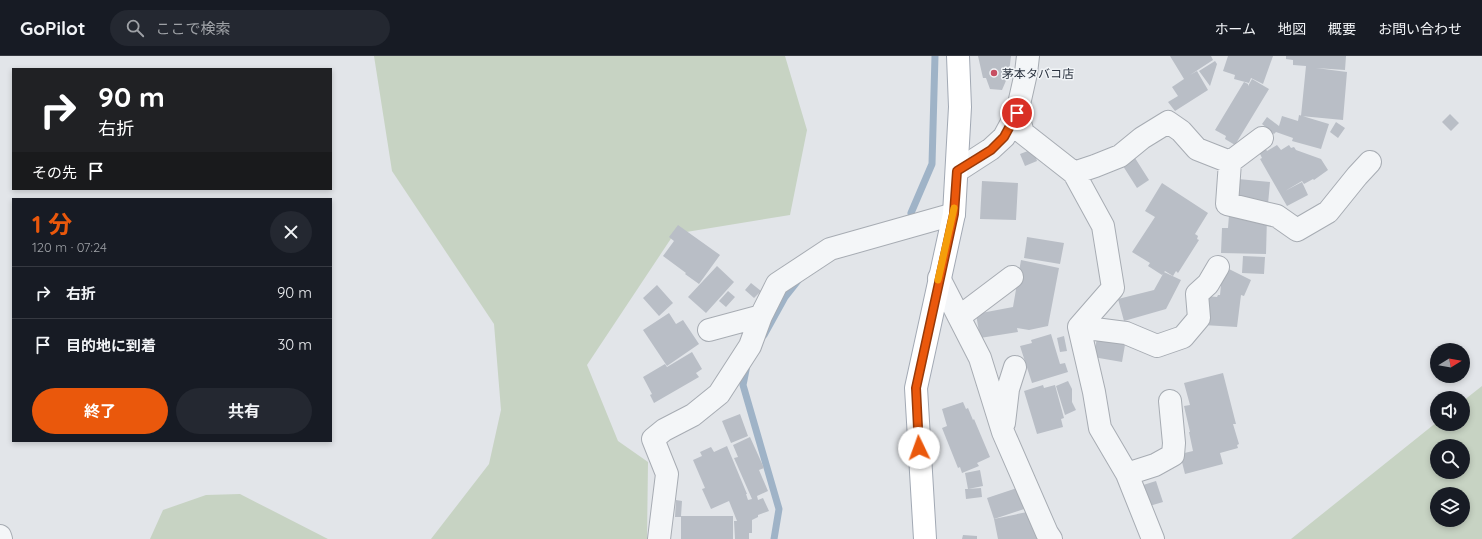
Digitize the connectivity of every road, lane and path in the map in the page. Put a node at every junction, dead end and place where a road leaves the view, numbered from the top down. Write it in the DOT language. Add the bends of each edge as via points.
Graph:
graph roads {
  1 [pos="958,56"];
  2 [pos="1028,56"];
  3 [pos="1017,113"];
  4 [pos="1262,138"];
  5 [pos="1230,162"];
  6 [pos="1370,162"];
  7 [pos="957,171"];
  8 [pos="1074,173"];
  9 [pos="954,214"];
  10 [pos="1218,268"];
  11 [pos="1012,277"];
  12 [pos="939,278"];
  13 [pos="761,316"];
  14 [pos="959,317"];
  15 [pos="1079,327"];
  16 [pos="709,330"];
  17 [pos="1015,367"];
  18 [pos="1170,402"];
  19 [pos="1003,432"];
  20 [pos="1127,474"];
  21 [pos="0,536"];
  22 [pos="1,539"];
  23 [pos="659,539"];
  24 [pos="925,539"];
  25 [pos="1051,539"];
  26 [pos="1153,539"];
  1 -- 7 [label="main road" via="960,107"];
  2 -- 3 [label="street"];
  3 -- 7 [label="street" via="1004,137 991,150"];
  3 -- 8 [label="street" via="1023,133"];
  4 -- 5 [label="street"];
  5 -- 6 [label="street" via="1227,204 1277,216 1297,230 1328,212"];
  5 -- 8 [label="street" via="1197,149 1181,131 1168,122 1120,156"];
  7 -- 9 [label="main road"];
  8 -- 15 [label="street" via="1103,226 1113,288"];
  9 -- 12 [label="main road"];
  9 -- 13 [label="street" via="830,249 777,284"];
  10 -- 15 [label="street" via="1208,284 1197,294 1199,318 1184,337 1157,346 1126,333"];
  11 -- 14 [label="street"];
  12 -- 14 [label="street"];
  12 -- 24 [label="main road" via="916,388"];
  13 -- 16 [label="street"];
  13 -- 23 [label="street" via="750,346 719,394 693,415 664,430 653,439 667,474"];
  14 -- 19 [label="street" via="980,358"];
  15 -- 20 [label="street" via="1100,428"];
  17 -- 19 [label="street" via="1008,389"];
  18 -- 20 [label="street" via="1173,455 1155,465"];
  19 -- 25 [label="street"];
  20 -- 26 [label="street"];
  21 -- 22 [label="street"];
}
